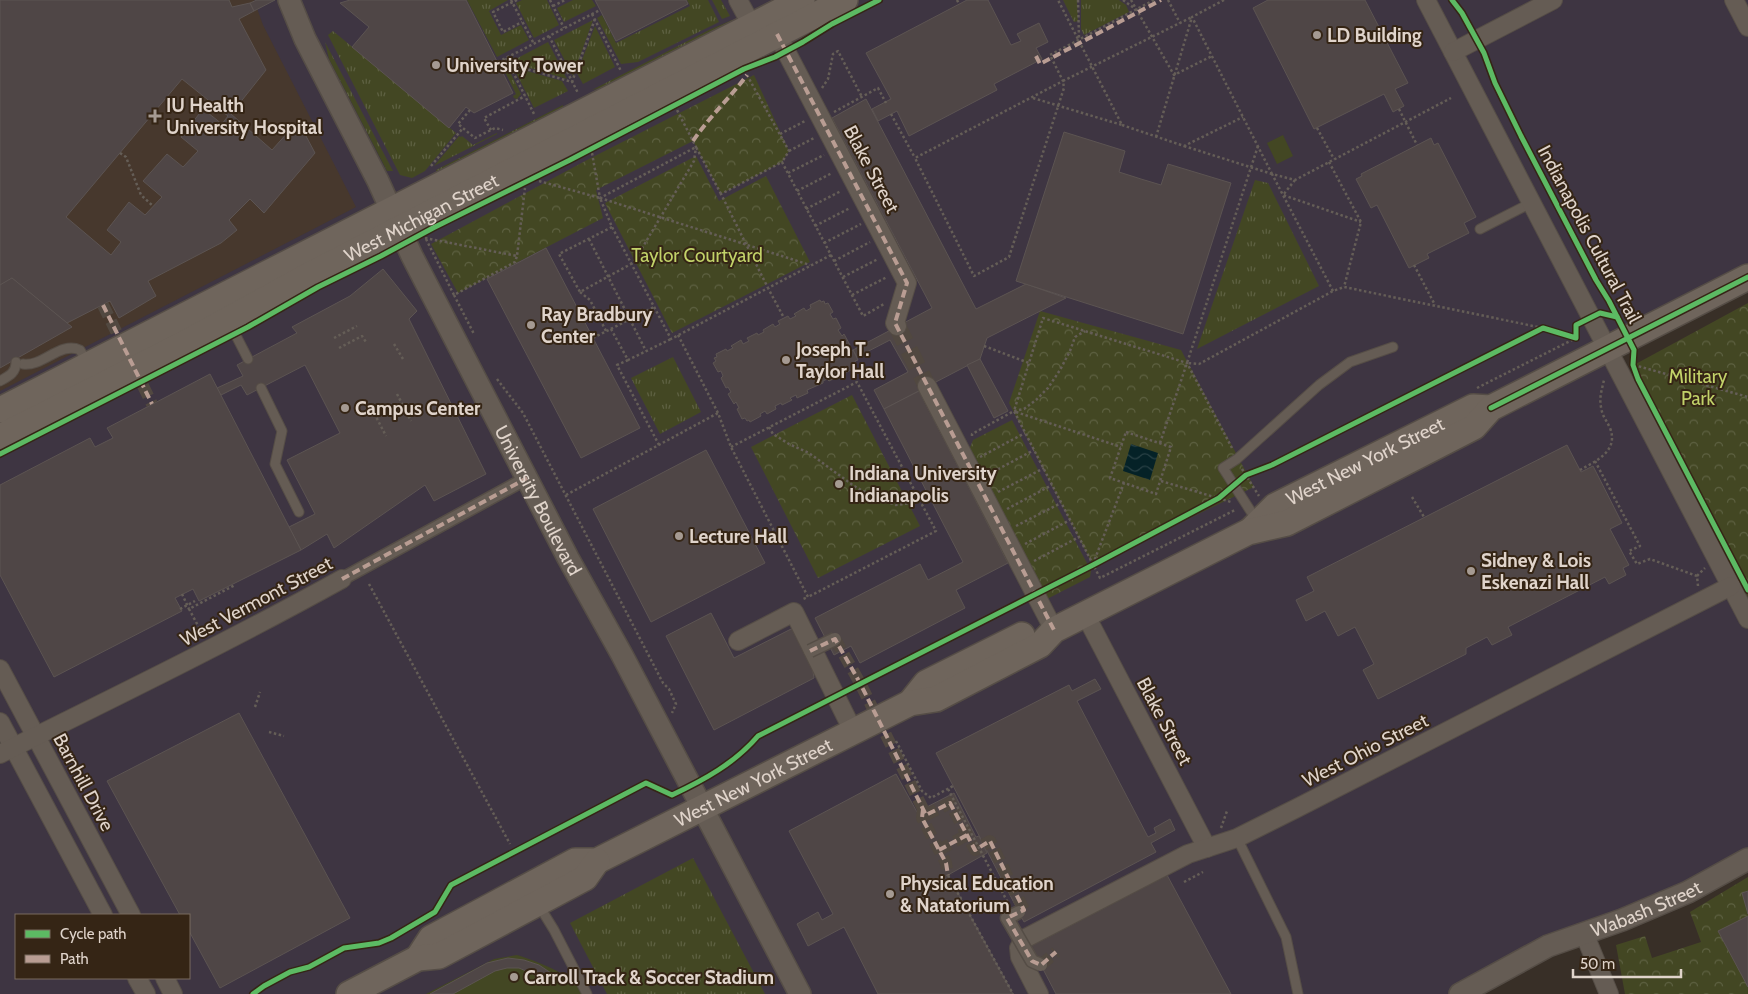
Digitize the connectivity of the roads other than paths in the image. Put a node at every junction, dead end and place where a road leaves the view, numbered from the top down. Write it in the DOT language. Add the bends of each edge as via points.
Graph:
graph roads {
  1 [pos="289,0"];
  2 [pos="738,0"];
  3 [pos="845,0"];
  4 [pos="1426,0"];
  5 [pos="1553,0"];
  6 [pos="1734,0"];
  7 [pos="800,8"];
  8 [pos="752,26"];
  9 [pos="1748,27"];
  10 [pos="777,34"];
  11 [pos="1453,52"];
  12 [pos="1531,203"];
  13 [pos="399,227"];
  14 [pos="1480,229"];
  15 [pos="1748,277"];
  16 [pos="228,320"];
  17 [pos="897,326"];
  18 [pos="1617,344"];
  19 [pos="1393,347"];
  20 [pos="248,359"];
  21 [pos="88,365"];
  22 [pos="0,381"];
  23 [pos="928,386"];
  24 [pos="261,388"];
  25 [pos="0,410"];
  26 [pos="0,437"];
  27 [pos="527,478"];
  28 [pos="299,512"];
  29 [pos="1249,516"];
  30 [pos="342,579"];
  31 [pos="1731,586"];
  32 [pos="1085,614"];
  33 [pos="1748,619"];
  34 [pos="1054,630"];
  35 [pos="835,639"];
  36 [pos="738,641"];
  37 [pos="810,651"];
  38 [pos="0,669"];
  39 [pos="0,722"];
  40 [pos="853,731"];
  41 [pos="36,737"];
  42 [pos="6,751"];
  43 [pos="702,808"];
  44 [pos="1237,838"];
  45 [pos="1207,848"];
  46 [pos="1748,859"];
  47 [pos="533,895"];
  48 [pos="1019,912"];
  49 [pos="102,914"];
  50 [pos="130,914"];
  51 [pos="1584,933"];
  52 [pos="1041,965"];
  53 [pos="138,979"];
  54 [pos="166,979"];
  55 [pos="146,994"];
  56 [pos="173,994"];
  57 [pos="349,994"];
  58 [pos="587,994"];
  59 [pos="800,994"];
  60 [pos="1039,994"];
  61 [pos="1298,994"];
  62 [pos="1460,994"];
  63 [pos="1609,994"];
  1 -- 13 [label="street, University Boulevard" via="305,39"];
  2 -- 8 [label="street"];
  3 -- 7 [label="main road, West Michigan Street"];
  4 -- 11 [label="street"];
  5 -- 11 [label="street"];
  6 -- 9 [label="street"];
  7 -- 8 [label="main road, West Michigan Street"];
  7 -- 10 [label="main road, West Michigan Street"];
  8 -- 13 [label="main road, West Michigan Street"];
  10 -- 13 [label="main road, West Michigan Street"];
  10 -- 17 [label="street, Blake Street" via="907,283 895,323"];
  11 -- 12 [label="street"];
  12 -- 14 [label="lane"];
  12 -- 18 [label="street" via="1590,318"];
  13 -- 16 [label="main road, West Michigan Street"];
  13 -- 21 [label="main road, West Michigan Street"];
  13 -- 27 [label="street, University Boulevard"];
  15 -- 18 [label="main road, West New York Street"];
  16 -- 20 [label="lane"];
  16 -- 26 [label="main road, West Michigan Street"];
  18 -- 29 [label="main road, West New York Street" via="1491,408 1474,427 1287,522"];
  18 -- 31 [label="street"];
  19 -- 29 [label="lane" via="1350,362 1223,468"];
  21 -- 22 [label="lane" via="80,350 73,347 30,365 20,363 10,376"];
  21 -- 25 [label="main road, West Michigan Street"];
  23 -- 34 [label="street"];
  24 -- 28 [label="lane" via="282,431 275,464"];
  27 -- 30 [label="street, West Vermont Street"];
  27 -- 43 [label="street, University Boulevard"];
  29 -- 32 [label="main road, West New York Street"];
  30 -- 41 [label="street, West Vermont Street"];
  31 -- 33 [label="street"];
  31 -- 44 [label="street, West Ohio Street"];
  32 -- 34 [label="main road, West New York Street"];
  32 -- 45 [label="street, Blake Street"];
  34 -- 40 [label="main road, West New York Street" via="1040,645 936,698 910,703"];
  35 -- 37 [label="street, bridge"];
  36 -- 40 [label="street" via="794,612"];
  38 -- 41 [label="street, Barnhill Drive"];
  39 -- 42 [label="street"];
  40 -- 43 [label="main road, West New York Street"];
  41 -- 42 [label="street, West Vermont Street"];
  41 -- 50 [label="street, Barnhill Drive"];
  42 -- 49 [label="street"];
  43 -- 47 [label="main road, West New York Street" via="596,861 585,878"];
  43 -- 59 [label="street, University Boulevard"];
  44 -- 45 [label="street, West Ohio Street"];
  44 -- 61 [label="lane" via="1286,937"];
  45 -- 60 [label="street, West Ohio Street" via="1188,854 1024,939 1019,948 1020,957"];
  46 -- 51 [label="street, Wabash Street" via="1688,892"];
  47 -- 57 [label="main road, West New York Street" via="438,956 418,958"];
  47 -- 58 [label="lane"];
  48 -- 52 [label="street, bridge" via="1007,918 1032,961"];
  51 -- 62 [label="street, Wabash Street" via="1548,946"];
  51 -- 63 [label="street"];
  53 -- 55 [label="street"];
  54 -- 56 [label="street"];
}
